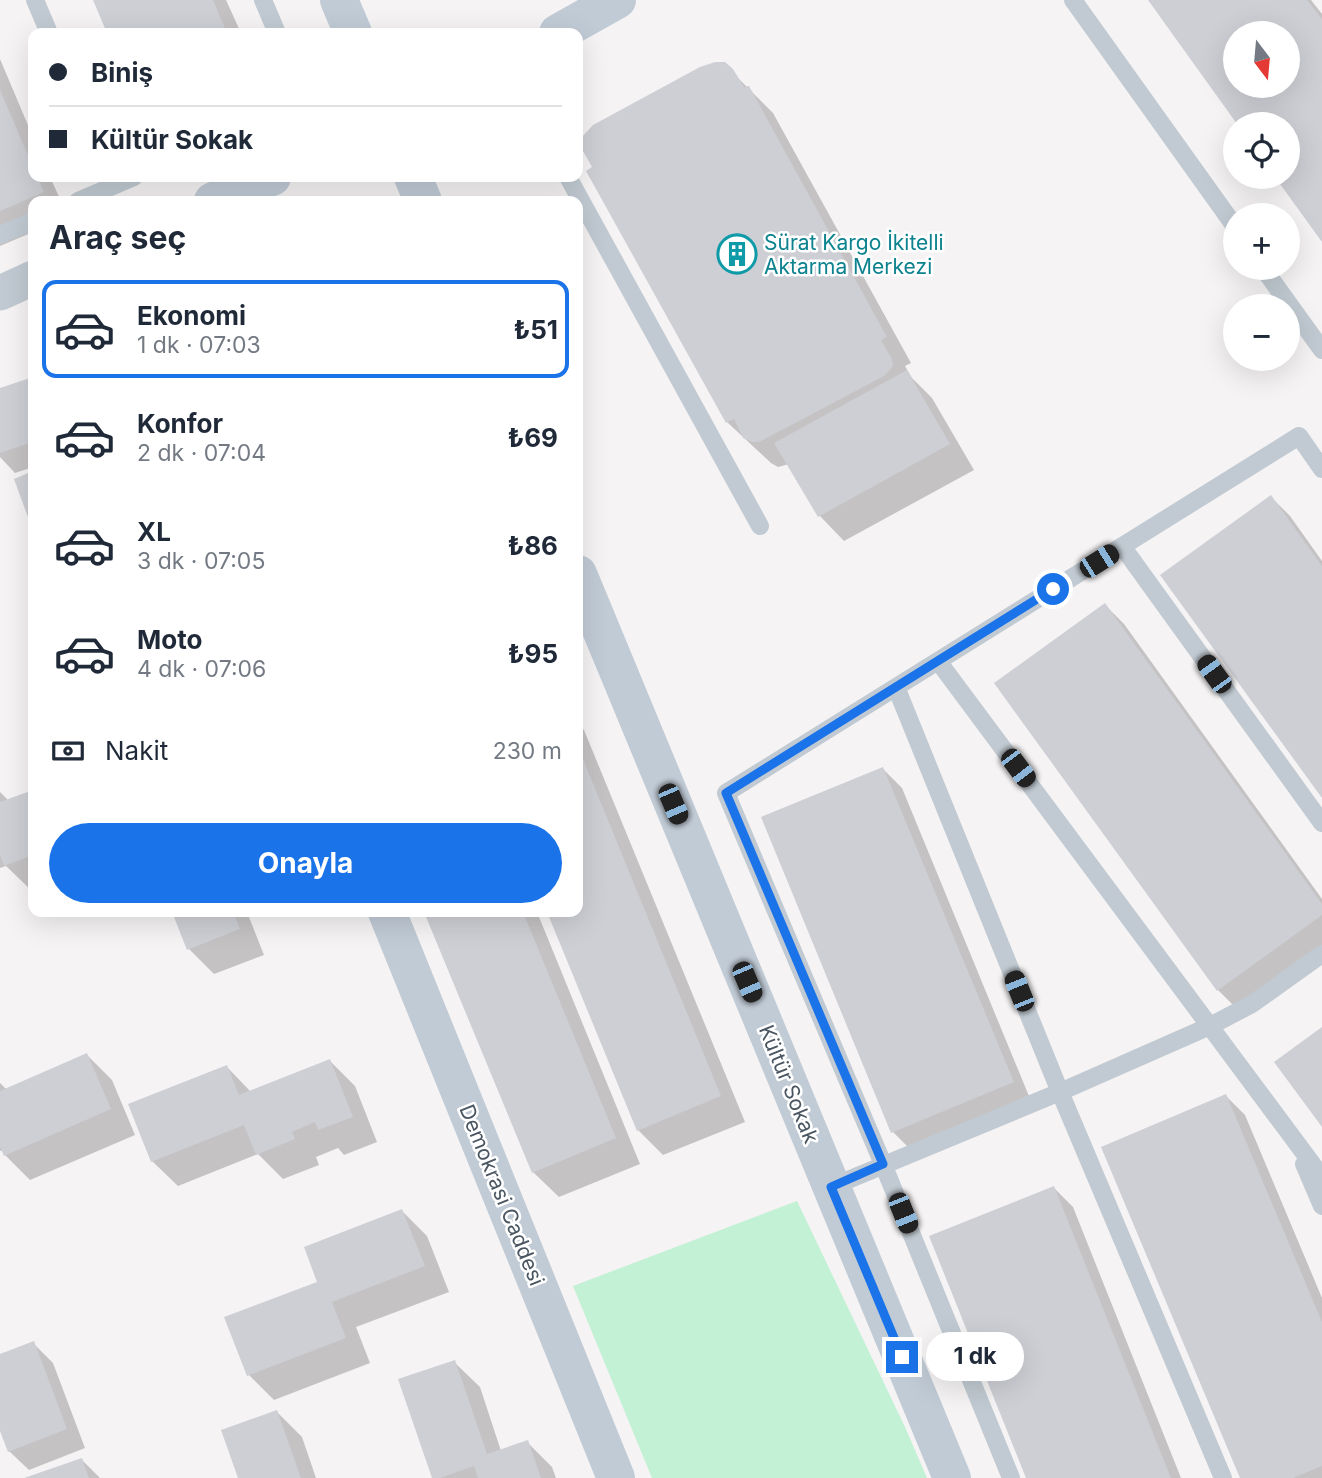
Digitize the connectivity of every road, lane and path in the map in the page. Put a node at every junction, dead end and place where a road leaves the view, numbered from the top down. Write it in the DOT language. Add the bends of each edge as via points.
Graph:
graph roads {
  1 [pos="35,0"];
  2 [pos="263,0"];
  3 [pos="339,0"];
  4 [pos="618,0"];
  5 [pos="1073,0"];
  6 [pos="48,28"];
  7 [pos="275,28"];
  8 [pos="351,28"];
  9 [pos="567,28"];
  10 [pos="111,182"];
  11 [pos="260,182"];
  12 [pos="87,196"];
  13 [pos="225,196"];
  14 [pos="583,204"];
  15 [pos="1223,211"];
  16 [pos="28,223"];
  17 [pos="0,235"];
  18 [pos="28,280"];
  19 [pos="1272,280"];
  20 [pos="0,293"];
  21 [pos="1322,350"];
  22 [pos="1322,469"];
  23 [pos="760,526"];
  24 [pos="1122,547"];
  25 [pos="583,586"];
  26 [pos="938,661"];
  27 [pos="896,687"];
  28 [pos="1322,823"];
  29 [pos="389,917"];
  30 [pos="1322,954"];
  31 [pos="1210,1026"];
  32 [pos="1060,1092"];
  33 [pos="1293,1138"];
  34 [pos="883,1164"];
  35 [pos="1322,1177"];
  36 [pos="831,1187"];
  37 [pos="1322,1206"];
  38 [pos="616,1478"];
  39 [pos="952,1478"];
  40 [pos="1011,1478"];
  41 [pos="1223,1478"];
  1 -- 6 [label="lane"];
  2 -- 7 [label="lane"];
  3 -- 8 [label="street"];
  4 -- 9 [label="street"];
  5 -- 15 [label="lane"];
  10 -- 12 [label="lane"];
  11 -- 13 [label="street"];
  14 -- 23 [label="lane"];
  16 -- 17 [label="lane"];
  18 -- 20 [label="street"];
  19 -- 21 [label="lane"];
  22 -- 24 [label="lane" via="1299,436"];
  24 -- 26 [label="lane"];
  24 -- 28 [label="lane"];
  25 -- 36 [label="street, Kültür Sokak"];
  26 -- 27 [label="lane"];
  26 -- 31 [label="lane"];
  27 -- 32 [label="lane"];
  27 -- 34 [label="lane" via="726,793"];
  29 -- 38 [label="street, Demokrasi Caddesi"];
  30 -- 31 [label="lane" via="1252,1004"];
  31 -- 32 [label="lane"];
  31 -- 33 [label="lane"];
  32 -- 34 [label="lane"];
  32 -- 41 [label="lane"];
  33 -- 35 [label="lane"];
  33 -- 37 [label="lane"];
  34 -- 36 [label="lane"];
  34 -- 40 [label="lane"];
  36 -- 39 [label="street, Kültür Sokak"];
}
